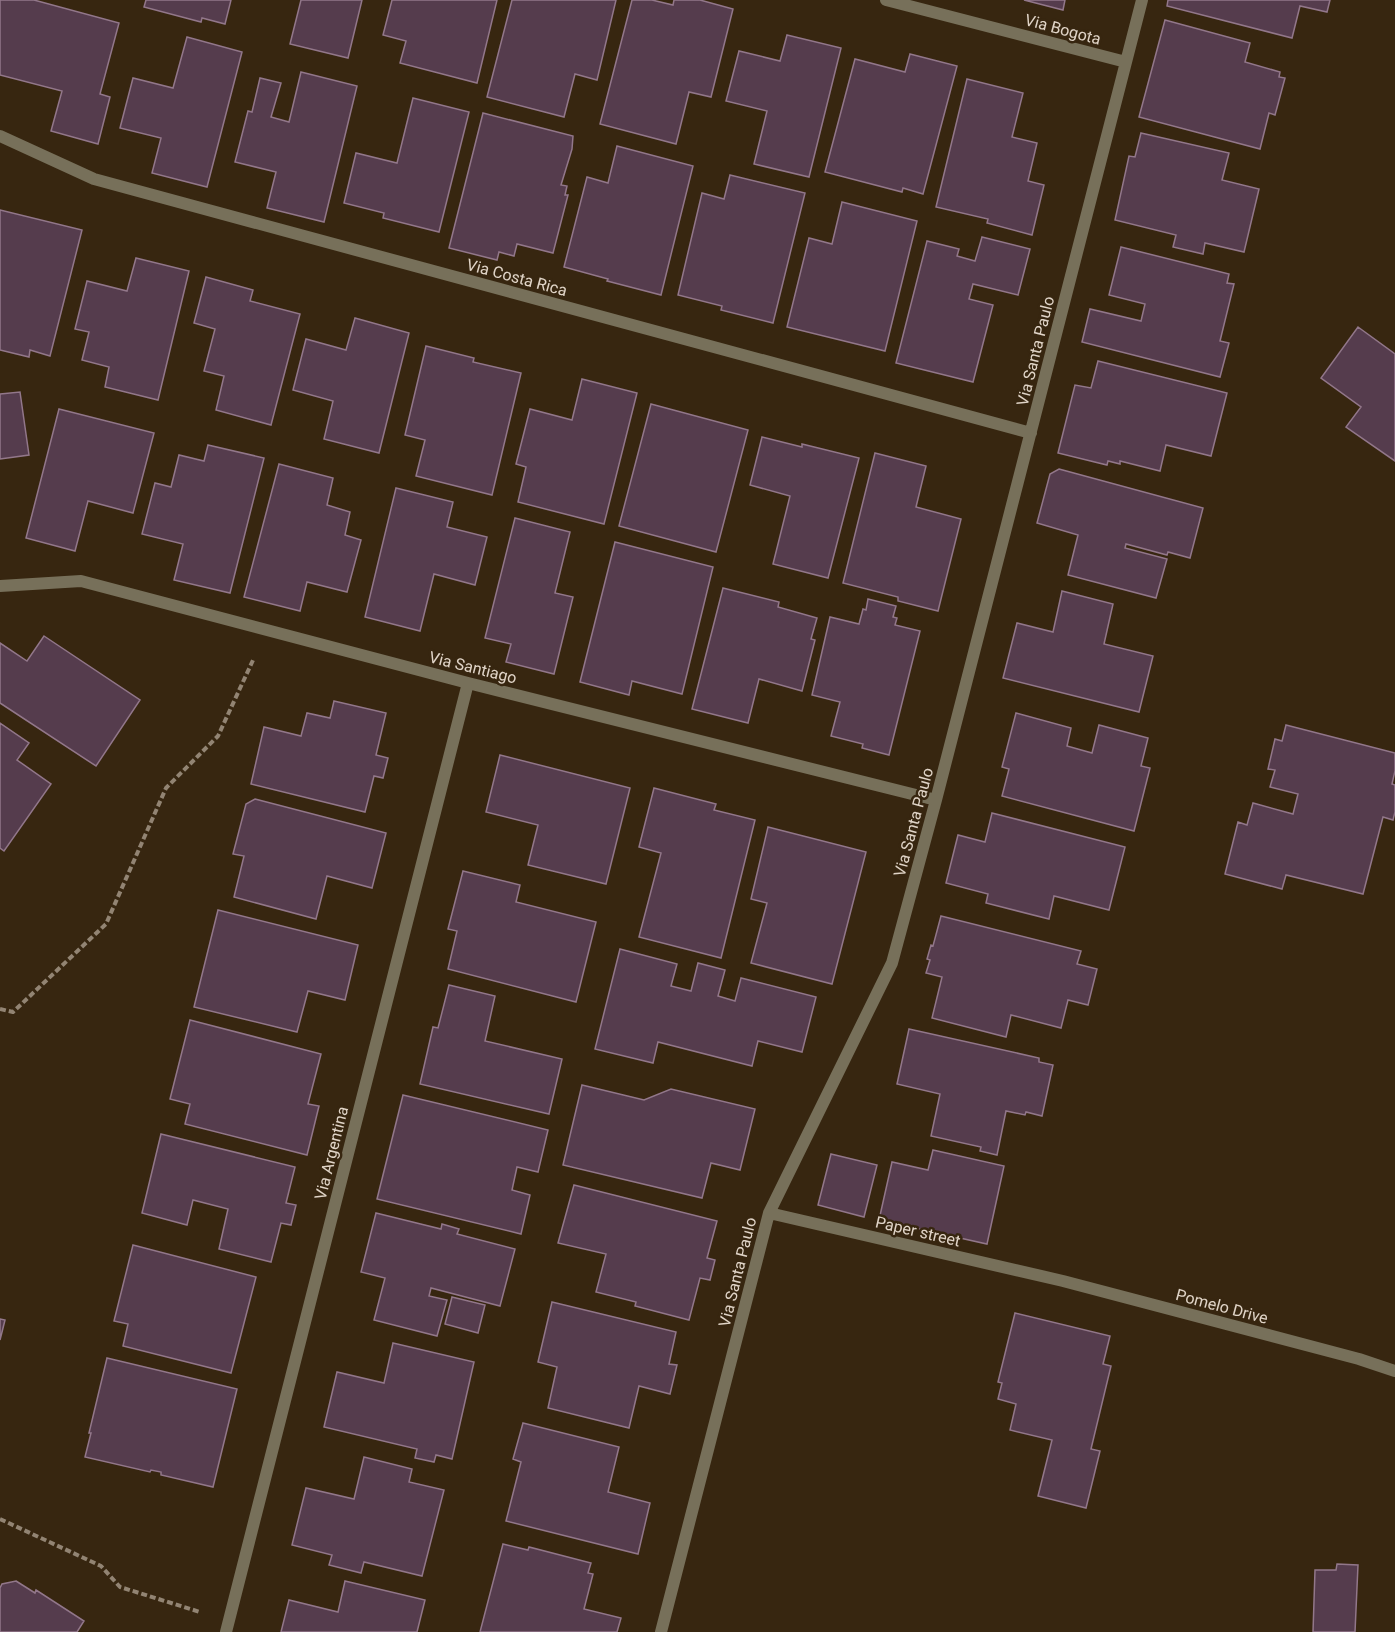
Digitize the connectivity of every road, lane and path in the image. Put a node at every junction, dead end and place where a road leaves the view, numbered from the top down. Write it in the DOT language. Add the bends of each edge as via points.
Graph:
graph roads {
  1 [pos="886,0"];
  2 [pos="1142,0"];
  3 [pos="1126,62"];
  4 [pos="0,136"];
  5 [pos="1030,433"];
  6 [pos="0,586"];
  7 [pos="267,630"];
  8 [pos="468,683"];
  9 [pos="936,800"];
  10 [pos="0,1009"];
  11 [pos="769,1213"];
  12 [pos="1040,1277"];
  13 [pos="1395,1371"];
  14 [pos="0,1519"];
  15 [pos="228,1627"];
  16 [pos="661,1632"];
  1 -- 3 [label="street, Via Bogota"];
  2 -- 3 [label="street, Via Santa Paulo"];
  3 -- 5 [label="street, Via Santa Paulo"];
  4 -- 5 [label="street, Via Costa Rica" via="94,179"];
  5 -- 9 [label="street, Via Santa Paulo"];
  6 -- 7 [label="street, Via Santiago" via="81,581"];
  7 -- 8 [label="street, Via Santiago"];
  7 -- 10 [label="path" via="218,736 166,788 106,924 13,1012"];
  8 -- 9 [label="street, Via Santiago"];
  8 -- 15 [label="street, Via Argentina"];
  9 -- 11 [label="street, Via Santa Paulo" via="892,963"];
  11 -- 12 [label="street, Paper street"];
  11 -- 16 [label="street, Via Santa Paulo"];
  12 -- 13 [label="street, Pomelo Drive"];
  14 -- 15 [label="path" via="101,1566 120,1587"];
}
